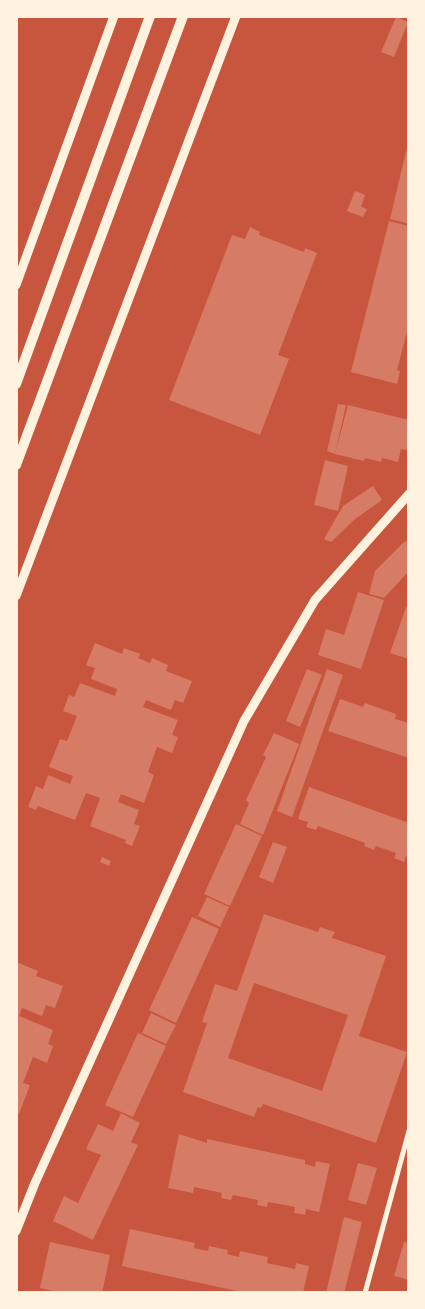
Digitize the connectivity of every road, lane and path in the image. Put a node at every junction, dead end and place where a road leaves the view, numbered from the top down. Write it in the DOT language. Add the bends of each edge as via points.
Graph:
graph roads {
  1 [pos="114,16"];
  2 [pos="150,16"];
  3 [pos="183,16"];
  4 [pos="236,16"];
  5 [pos="16,285"];
  6 [pos="16,384"];
  7 [pos="16,466"];
  8 [pos="409,494"];
  9 [pos="16,596"];
  10 [pos="409,1131"];
  11 [pos="16,1231"];
  12 [pos="365,1293"];
  1 -- 5 [label="street"];
  2 -- 6 [label="main road"];
  3 -- 7 [label="main road"];
  4 -- 9 [label="street"];
  8 -- 11 [label="street" via="315,600 244,721"];
  10 -- 12 [label="street"];
}
